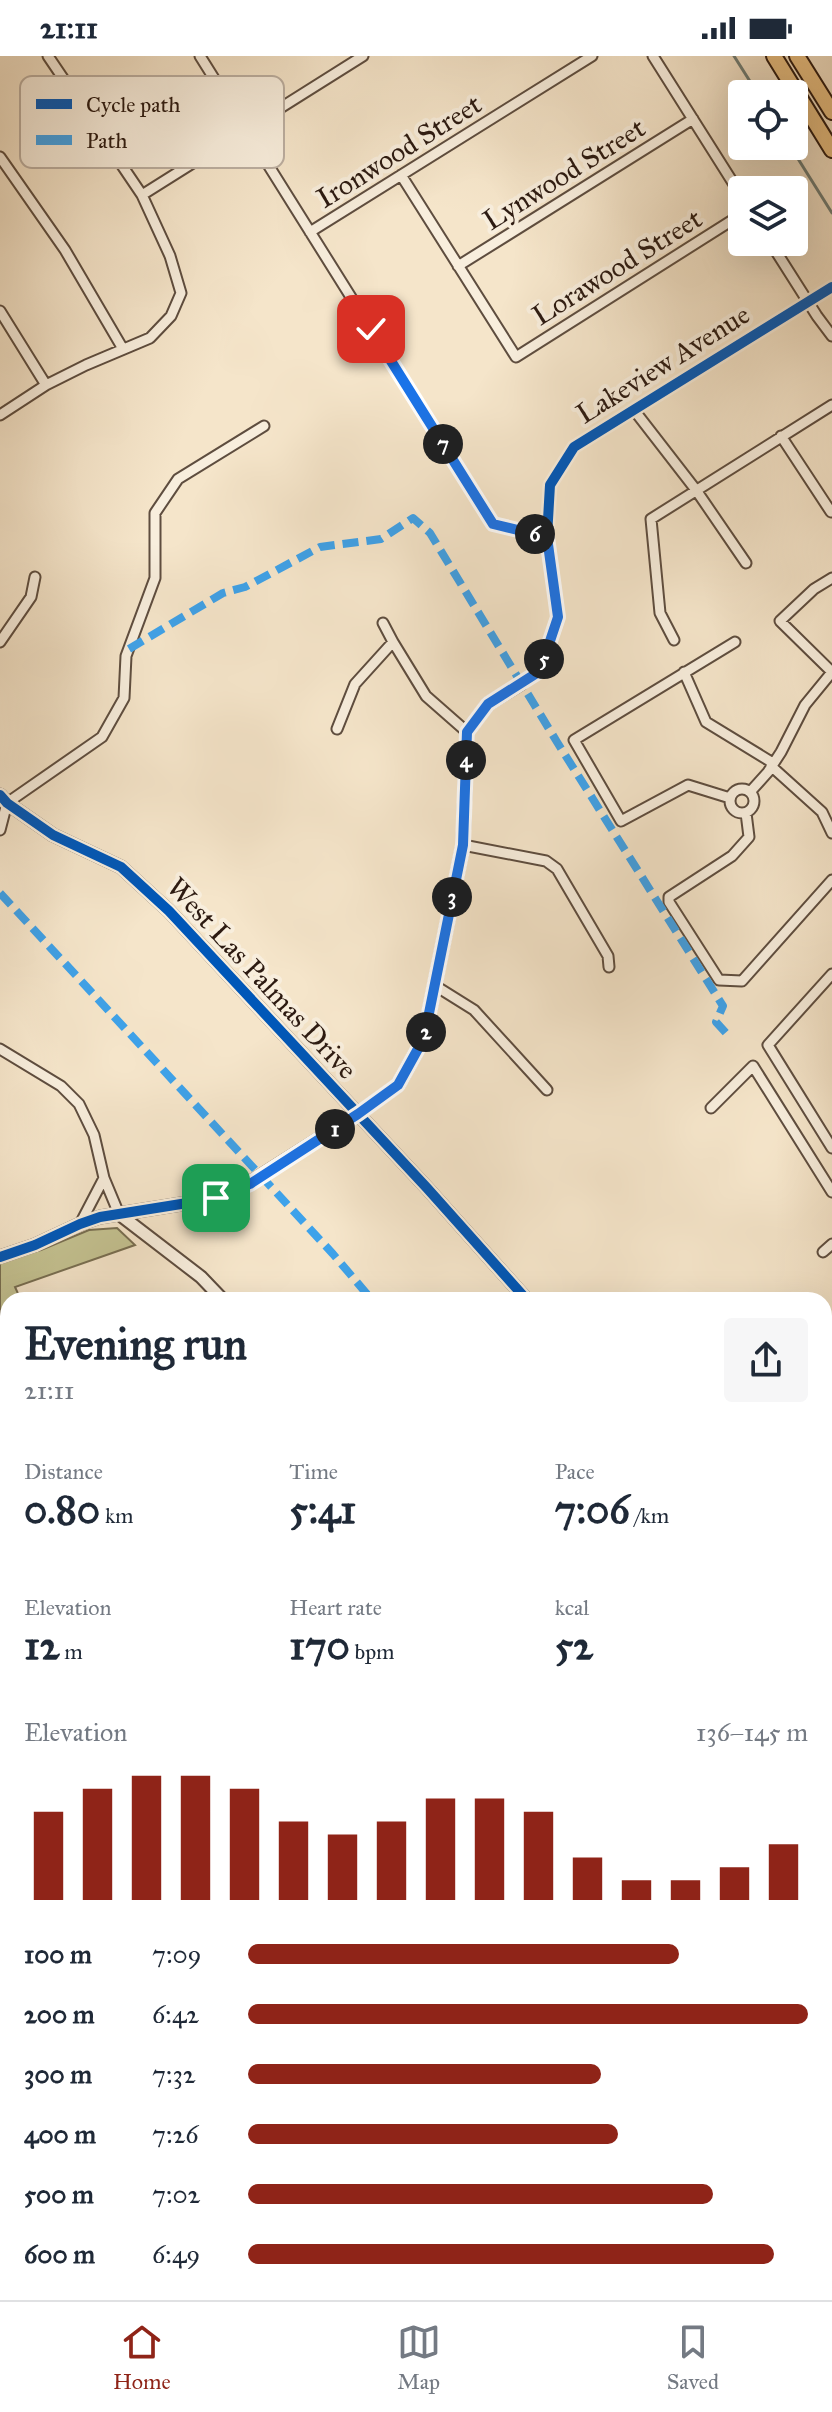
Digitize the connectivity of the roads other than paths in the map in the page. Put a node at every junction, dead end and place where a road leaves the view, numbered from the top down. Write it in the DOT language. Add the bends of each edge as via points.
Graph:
graph roads {
  1 [pos="48,56"];
  2 [pos="200,56"];
  3 [pos="363,56"];
  4 [pos="592,56"];
  5 [pos="653,56"];
  6 [pos="774,56"];
  7 [pos="797,56"];
  8 [pos="62,76"];
  9 [pos="212,76"];
  10 [pos="284,106"];
  11 [pos="832,112"];
  12 [pos="693,119"];
  13 [pos="832,150"];
  14 [pos="0,157"];
  15 [pos="124,168"];
  16 [pos="185,168"];
  17 [pos="270,168"];
  18 [pos="401,175"];
  19 [pos="729,176"];
  20 [pos="142,195"];
  21 [pos="728,223"];
  22 [pos="310,232"];
  23 [pos="779,256"];
  24 [pos="458,266"];
  25 [pos="832,287"];
  26 [pos="807,302"];
  27 [pos="0,311"];
  28 [pos="832,336"];
  29 [pos="123,349"];
  30 [pos="46,385"];
  31 [pos="832,405"];
  32 [pos="634,410"];
  33 [pos="0,415"];
  34 [pos="264,426"];
  35 [pos="781,436"];
  36 [pos="696,490"];
  37 [pos="831,512"];
  38 [pos="547,537"];
  39 [pos="746,563"];
  40 [pos="35,577"];
  41 [pos="832,578"];
  42 [pos="383,623"];
  43 [pos="674,640"];
  44 [pos="0,642"];
  45 [pos="393,642"];
  46 [pos="735,642"];
  47 [pos="684,672"];
  48 [pos="832,672"];
  49 [pos="522,683"];
  50 [pos="337,729"];
  51 [pos="467,732"];
  52 [pos="772,764"];
  53 [pos="750,792"];
  54 [pos="730,798"];
  55 [pos="4,799"];
  56 [pos="746,813"];
  57 [pos="0,830"];
  58 [pos="832,833"];
  59 [pos="463,845"];
  60 [pos="832,880"];
  61 [pos="609,967"];
  62 [pos="832,974"];
  63 [pos="434,985"];
  64 [pos="0,1049"];
  65 [pos="547,1090"];
  66 [pos="711,1108"];
  67 [pos="358,1114"];
  68 [pos="832,1148"];
  69 [pos="104,1178"];
  70 [pos="832,1192"];
  71 [pos="119,1214"];
  72 [pos="80,1224"];
  73 [pos="832,1244"];
  74 [pos="823,1252"];
  75 [pos="0,1257"];
  76 [pos="215,1292"];
  77 [pos="520,1292"];
  1 -- 8 [label="street"];
  2 -- 9 [label="street"];
  3 -- 10 [label="street"];
  4 -- 18 [label="street, Ironwood Street"];
  5 -- 12 [label="street"];
  6 -- 13 [label="main road"];
  7 -- 11 [label="main road"];
  12 -- 19 [label="street"];
  12 -- 24 [label="street, Lynwood Street"];
  14 -- 29 [label="street" via="65,250"];
  15 -- 20 [label="street"];
  16 -- 20 [label="street"];
  17 -- 22 [label="street"];
  18 -- 22 [label="street, Ironwood Street"];
  18 -- 24 [label="street"];
  20 -- 29 [label="street" via="181,293 171,316 150,338"];
  21 -- 24 [label="street, Lorawood Street" via="516,357"];
  22 -- 38 [label="street" via="493,524"];
  23 -- 26 [label="street"];
  25 -- 26 [label="street, Lakeview Avenue"];
  26 -- 28 [label="street"];
  26 -- 32 [label="street, Lakeview Avenue"];
  27 -- 30 [label="street"];
  29 -- 30 [label="street"];
  30 -- 33 [label="street"];
  31 -- 35 [label="street"];
  32 -- 36 [label="street"];
  32 -- 38 [label="street, Lakeview Avenue" via="574,447 550,485"];
  34 -- 55 [label="street" via="178,479 155,513 155,578 126,656 124,698 102,737"];
  35 -- 36 [label="street"];
  35 -- 37 [label="street"];
  36 -- 39 [label="street"];
  36 -- 43 [label="street" via="651,519 660,613"];
  38 -- 49 [label="street, Lakeview Avenue" via="558,617 540,671"];
  40 -- 44 [label="street" via="31,597"];
  41 -- 48 [label="street" via="780,621"];
  42 -- 45 [label="street"];
  45 -- 50 [label="street" via="355,684"];
  45 -- 51 [label="street" via="426,696"];
  46 -- 47 [label="street"];
  47 -- 52 [label="street" via="706,722"];
  47 -- 54 [label="street" via="574,740 621,821 688,785"];
  48 -- 52 [label="street" via="800,713"];
  49 -- 51 [label="street" via="488,704"];
  51 -- 59 [label="street"];
  52 -- 53 [label="street"];
  52 -- 58 [label="street" via="822,812"];
  53 -- 54 [label="street" via="737,790"];
  53 -- 56 [label="street" via="754,804"];
  54 -- 56 [label="street" via="734,810"];
  55 -- 57 [label="street"];
  55 -- 67 [label="street, West Las Palmas Drive" via="53,835 121,867 169,911"];
  56 -- 60 [label="street" via="749,837 732,856 669,897 719,980 742,981"];
  59 -- 61 [label="street" via="546,861 557,869 608,956"];
  59 -- 63 [label="street"];
  62 -- 68 [label="street" via="768,1045"];
  63 -- 65 [label="street" via="474,1010"];
  63 -- 67 [label="street" via="424,1038 398,1085"];
  64 -- 69 [label="street" via="61,1086 79,1104 94,1135"];
  66 -- 70 [label="street" via="753,1066"];
  67 -- 71 [label="street" via="238,1190"];
  67 -- 77 [label="street, West Las Palmas Drive"];
  69 -- 71 [label="street"];
  69 -- 72 [label="street"];
  71 -- 72 [label="street"];
  71 -- 76 [label="street"];
  72 -- 75 [label="street"];
  73 -- 74 [label="street"];
}
